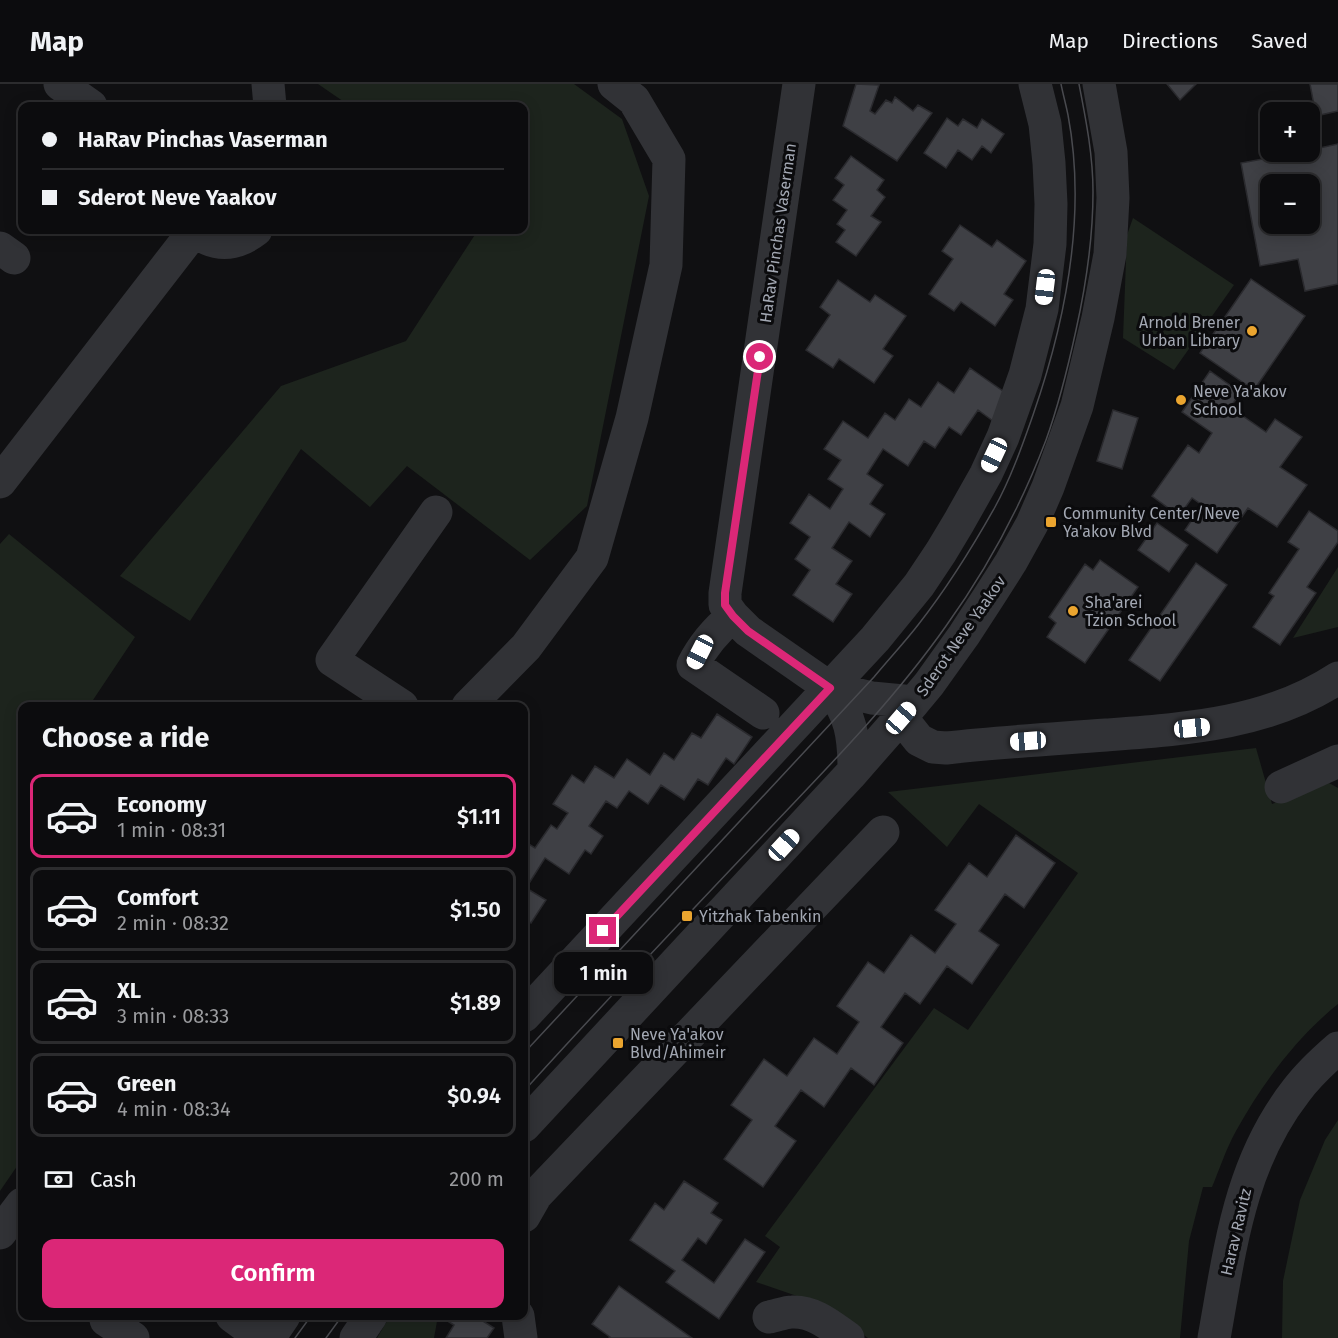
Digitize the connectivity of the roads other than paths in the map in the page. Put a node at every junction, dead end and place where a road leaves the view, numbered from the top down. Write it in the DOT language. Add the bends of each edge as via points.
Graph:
graph roads {
  1 [pos="60,84"];
  2 [pos="268,84"];
  3 [pos="614,84"];
  4 [pos="799,84"];
  5 [pos="1035,84"];
  6 [pos="1099,84"];
  7 [pos="85,102"];
  8 [pos="270,102"];
  9 [pos="190,234"];
  10 [pos="200,234"];
  11 [pos="250,234"];
  12 [pos="4,470"];
  13 [pos="436,512"];
  14 [pos="733,616"];
  15 [pos="863,652"];
  16 [pos="1338,678"];
  17 [pos="396,702"];
  18 [pos="472,702"];
  19 [pos="828,702"];
  20 [pos="901,707"];
  21 [pos="763,712"];
  22 [pos="1338,760"];
  23 [pos="854,770"];
  24 [pos="1281,787"];
  25 [pos="883,832"];
  26 [pos="528,1012"];
  27 [pos="1338,1048"];
  28 [pos="528,1122"];
  29 [pos="18,1209"];
  30 [pos="528,1209"];
  31 [pos="0,1233"];
  32 [pos="769,1317"];
  33 [pos="110,1320"];
  34 [pos="237,1320"];
  35 [pos="281,1320"];
  36 [pos="369,1320"];
  37 [pos="519,1320"];
  38 [pos="133,1338"];
  39 [pos="262,1338"];
  40 [pos="269,1338"];
  41 [pos="356,1338"];
  42 [pos="521,1338"];
  43 [pos="848,1338"];
  44 [pos="1214,1338"];
  1 -- 7 [label="street"];
  2 -- 8 [label="street"];
  3 -- 18 [label="street" via="634,100 669,159 666,265 632,418 592,558 526,647"];
  4 -- 14 [label="street, HaRav Pinchas Vaserman" via="725,593 725,605"];
  5 -- 15 [label="street" via="1045,124 1052,204 1042,309 1024,375 1003,437 959,522 918,585"];
  6 -- 20 [label="street, Sderot Neve Yaakov" via="1111,152 1110,254 1077,406 1032,524 1011,562 929,684"];
  9 -- 12 [label="street"];
  10 -- 11 [label="street" via="214,242 229,243"];
  13 -- 17 [label="street" via="332,660"];
  14 -- 19 [label="street"];
  14 -- 21 [label="street" via="718,628 693,664"];
  15 -- 19 [label="street"];
  15 -- 20 [label="street" via="874,677"];
  16 -- 20 [label="street" via="1317,692 1266,712 1208,726 984,744"];
  19 -- 20 [label="street" via="858,695"];
  19 -- 23 [label="street" via="852,730"];
  19 -- 26 [label="street"];
  20 -- 23 [label="street, Sderot Neve Yaakov"];
  22 -- 24 [label="street"];
  23 -- 28 [label="street, Sderot Neve Yaakov"];
  25 -- 30 [label="street" via="536,1195"];
  27 -- 44 [label="street, Harav Ravitz" via="1296,1090 1260,1152 1237,1216"];
  29 -- 31 [label="street"];
  32 -- 43 [label="street" via="806,1313 822,1319"];
  33 -- 38 [label="street"];
  34 -- 39 [label="street"];
  35 -- 40 [label="street"];
  36 -- 41 [label="street"];
  37 -- 42 [label="street"];
}
